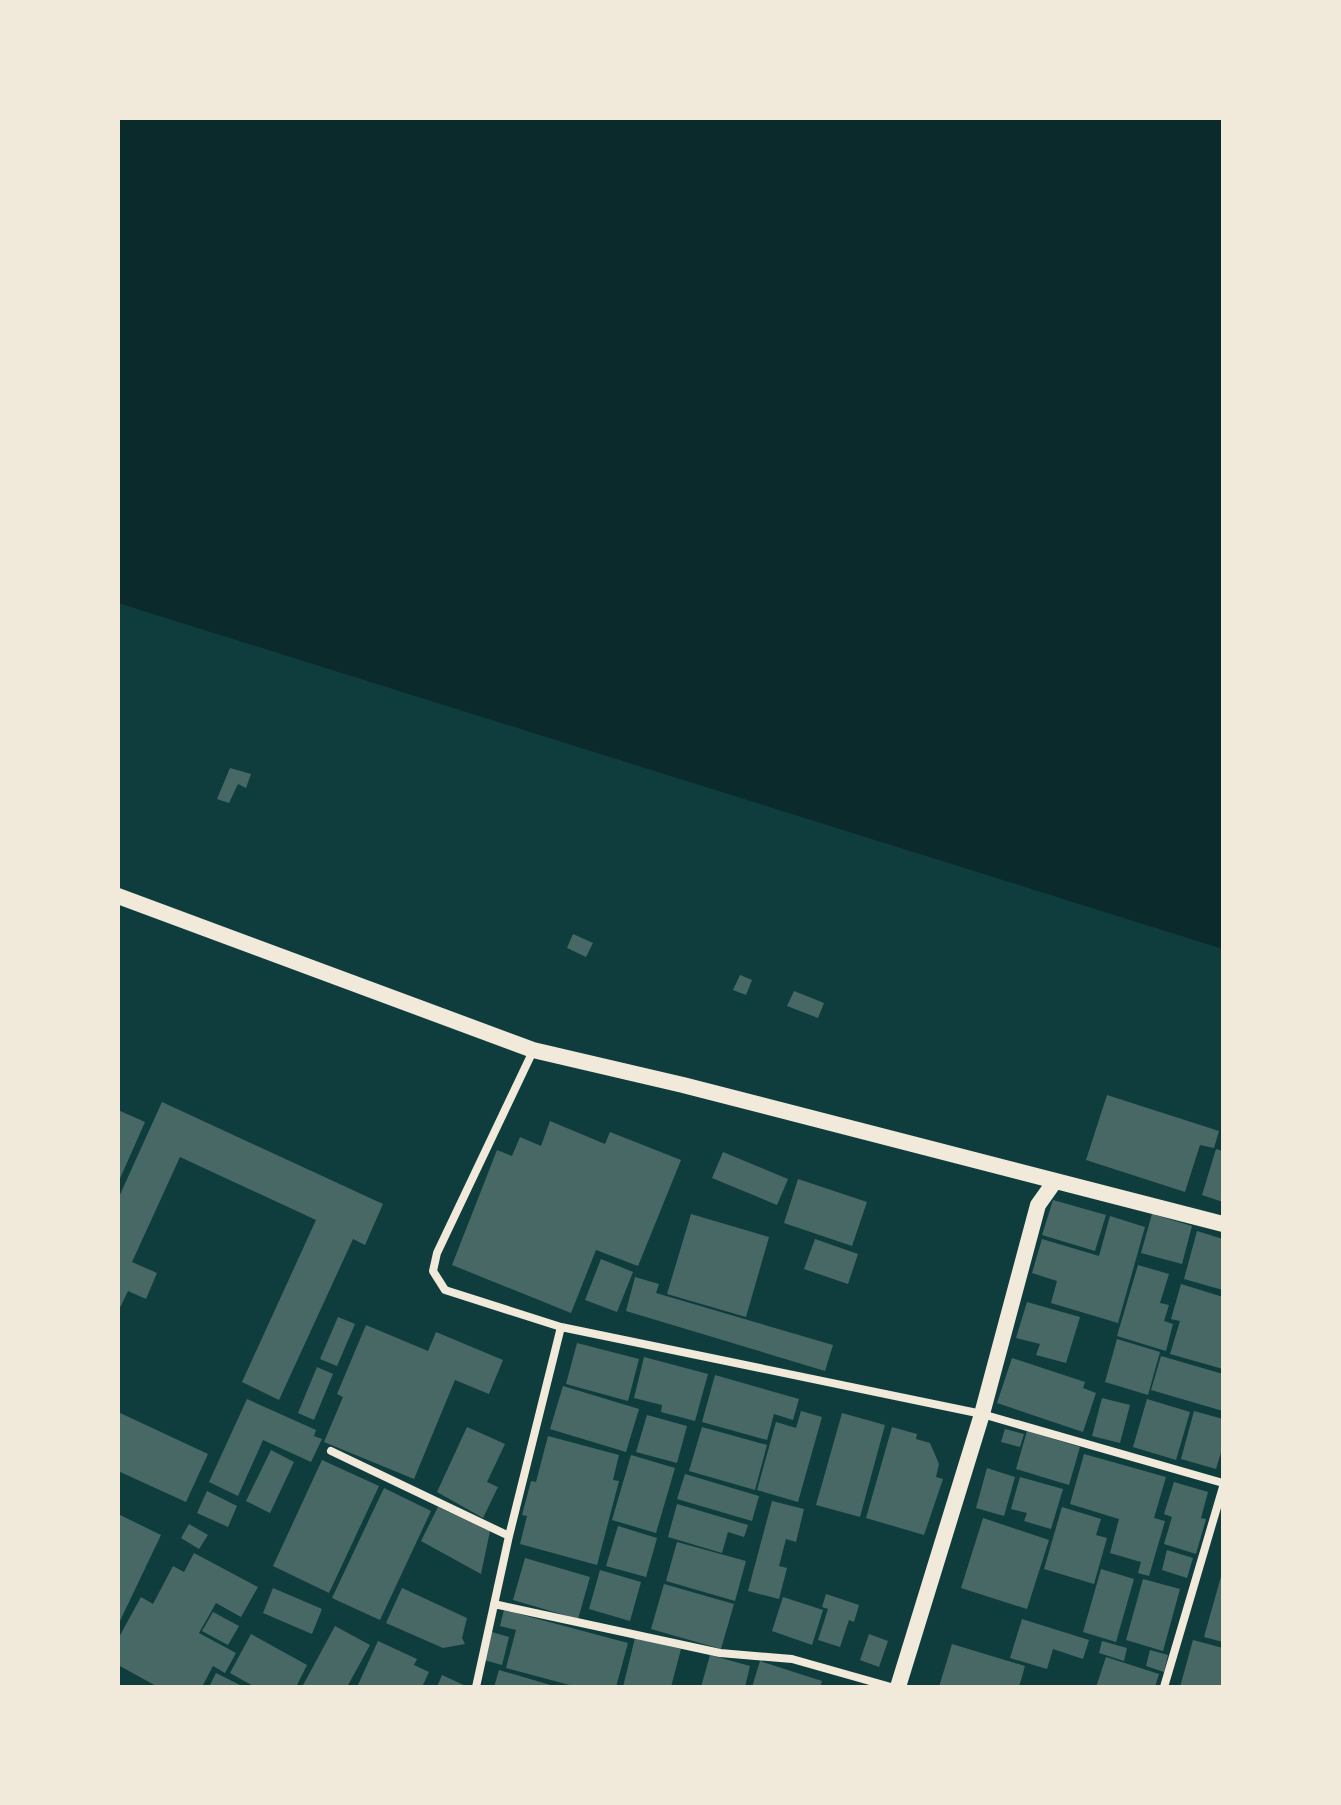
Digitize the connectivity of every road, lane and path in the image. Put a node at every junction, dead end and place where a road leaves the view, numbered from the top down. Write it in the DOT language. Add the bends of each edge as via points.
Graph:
graph roads {
  1 [pos="118,896"];
  2 [pos="533,1050"];
  3 [pos="1055,1181"];
  4 [pos="1223,1224"];
  5 [pos="561,1327"];
  6 [pos="982,1414"];
  7 [pos="331,1451"];
  8 [pos="1223,1485"];
  9 [pos="509,1536"];
  10 [pos="494,1604"];
  11 [pos="476,1687"];
  12 [pos="891,1687"];
  13 [pos="898,1687"];
  14 [pos="1164,1687"];
  1 -- 2 [label="main road"];
  2 -- 3 [label="main road"];
  2 -- 5 [label="street" via="433,1271 445,1290"];
  3 -- 4 [label="main road"];
  3 -- 6 [label="main road" via="1038,1205"];
  5 -- 6 [label="street"];
  5 -- 9 [label="street"];
  6 -- 8 [label="street"];
  6 -- 13 [label="main road"];
  7 -- 9 [label="street"];
  8 -- 14 [label="street"];
  9 -- 10 [label="street"];
  10 -- 11 [label="street"];
  10 -- 12 [label="street" via="720,1653 792,1659"];
}
